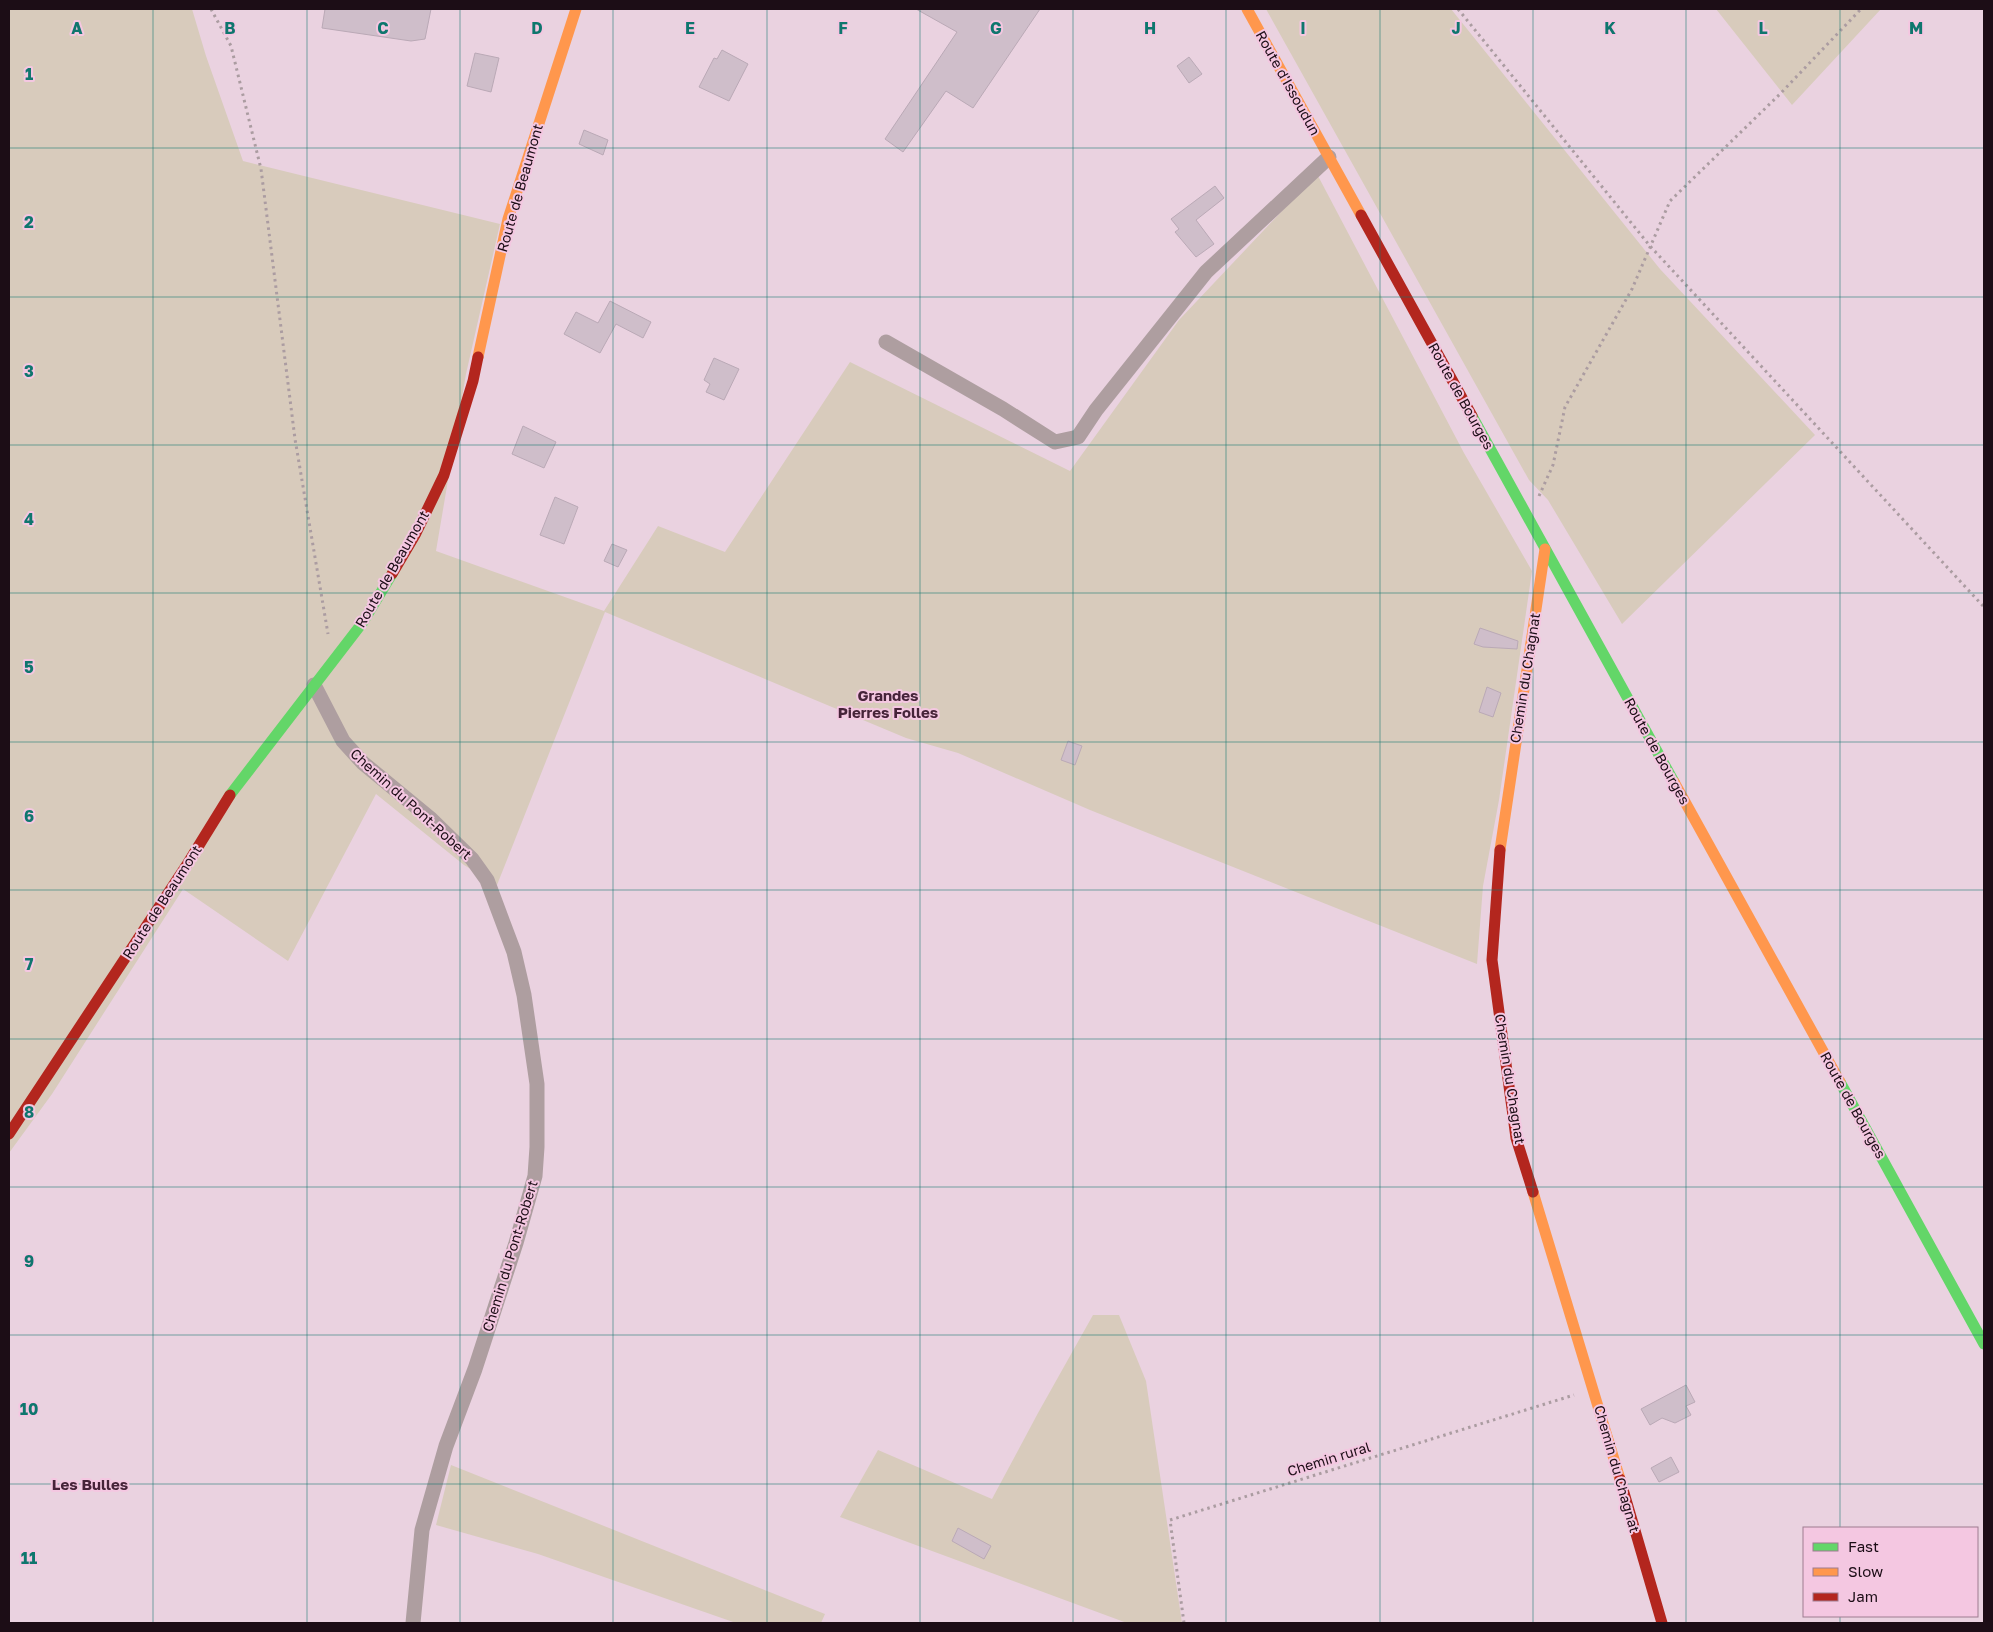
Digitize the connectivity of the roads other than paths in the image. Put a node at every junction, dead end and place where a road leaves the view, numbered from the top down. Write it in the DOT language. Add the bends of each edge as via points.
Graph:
graph roads {
  1 [pos="576,9"];
  2 [pos="1247,9"];
  3 [pos="1330,157"];
  4 [pos="886,342"];
  5 [pos="1545,549"];
  6 [pos="314,685"];
  7 [pos="9,1134"];
  8 [pos="1984,1344"];
  9 [pos="413,1623"];
  10 [pos="1662,1623"];
  1 -- 6 [label="street, Route de Beaumont" via="508,219 473,381 444,475 415,535 368,614"];
  2 -- 3 [label="street, Route d'Issoudun"];
  3 -- 4 [label="street" via="1206,272 1078,437 1055,442"];
  3 -- 5 [label="street, Route de Bourges"];
  5 -- 8 [label="street, Route de Bourges"];
  5 -- 10 [label="street, Chemin du Chagnat" via="1500,853 1492,960 1516,1138"];
  6 -- 7 [label="street, Route de Beaumont" via="234,789"];
  6 -- 9 [label="street, Chemin du Pont-Robert" via="343,741 363,763 431,819 472,859 487,880 514,952 524,994 537,1084 535,1176 475,1368 446,1446 422,1530"];
}
